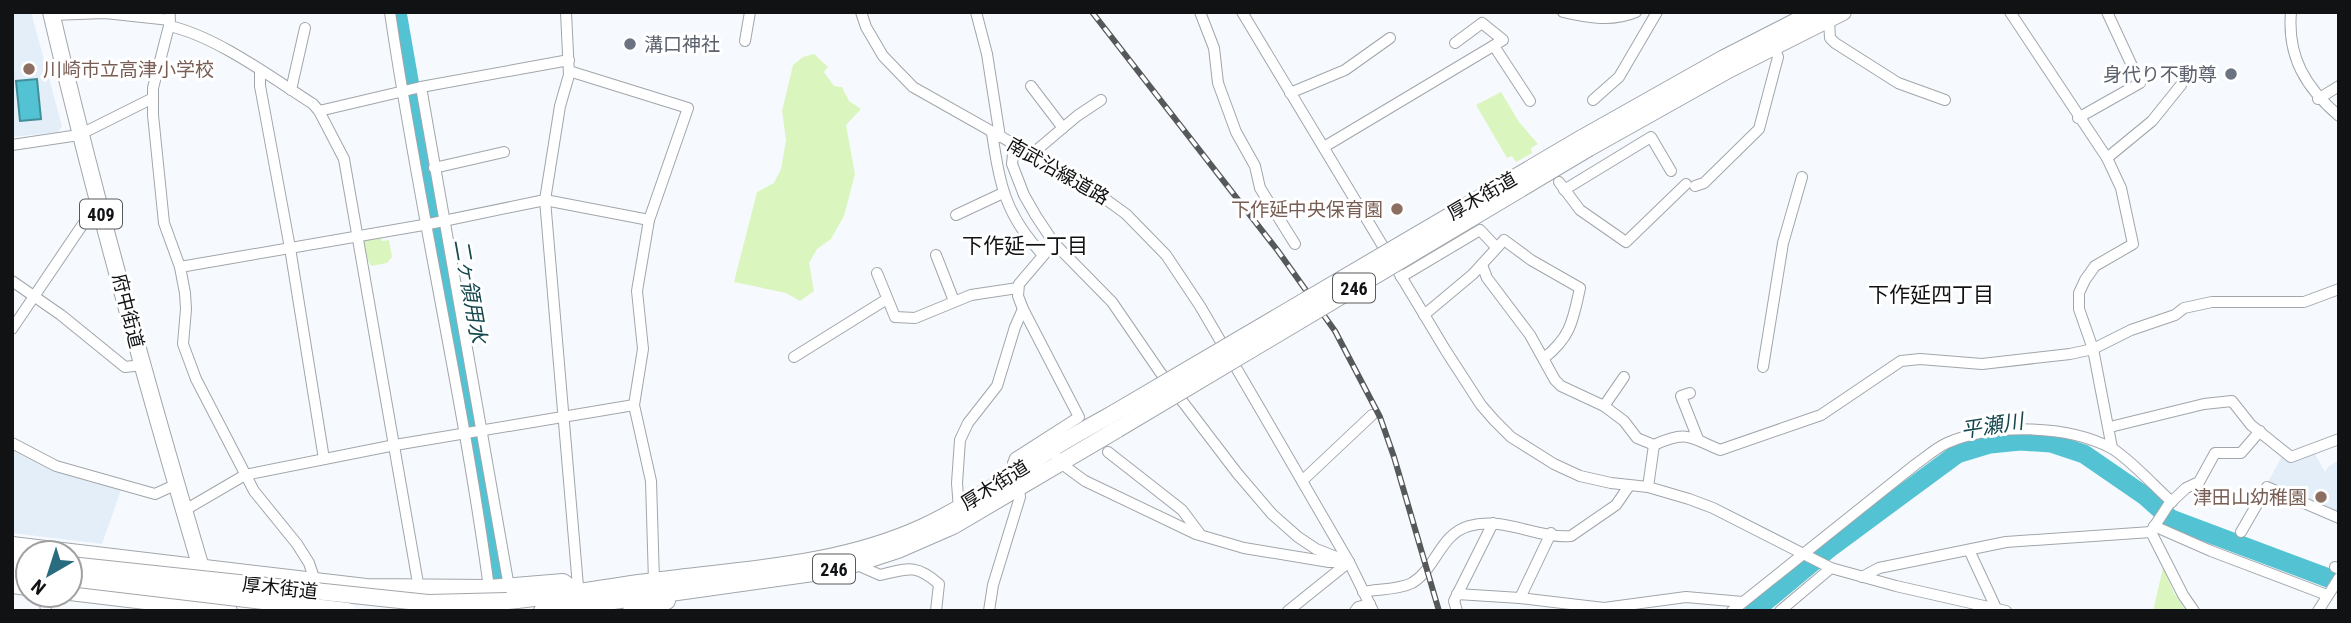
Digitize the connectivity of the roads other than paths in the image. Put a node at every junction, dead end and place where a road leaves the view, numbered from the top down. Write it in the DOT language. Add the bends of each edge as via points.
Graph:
graph roads {
  1 [pos="390,12"];
  2 [pos="566,12"];
  3 [pos="750,12"];
  4 [pos="861,12"];
  5 [pos="976,12"];
  6 [pos="1200,12"];
  7 [pos="1242,12"];
  8 [pos="1563,12"];
  9 [pos="1636,12"];
  10 [pos="1657,12"];
  11 [pos="2010,12"];
  12 [pos="2106,12"];
  13 [pos="2291,12"];
  14 [pos="52,14"];
  15 [pos="1829,15"];
  16 [pos="170,19"];
  17 [pos="305,29"];
  18 [pos="1390,38"];
  19 [pos="745,41"];
  20 [pos="1455,43"];
  21 [pos="1494,46"];
  22 [pos="1774,47"];
  23 [pos="569,65"];
  24 [pos="260,70"];
  25 [pos="2181,85"];
  26 [pos="1031,86"];
  27 [pos="2339,86"];
  28 [pos="291,90"];
  29 [pos="411,90"];
  30 [pos="1290,93"];
  31 [pos="153,98"];
  32 [pos="2318,99"];
  33 [pos="1101,100"];
  34 [pos="1593,100"];
  35 [pos="1945,100"];
  36 [pos="1530,101"];
  37 [pos="319,111"];
  38 [pos="2339,116"];
  39 [pos="2078,118"];
  40 [pos="1063,128"];
  41 [pos="79,135"];
  42 [pos="996,135"];
  43 [pos="1586,143"];
  44 [pos="12,145"];
  45 [pos="1014,145"];
  46 [pos="1324,147"];
  47 [pos="504,152"];
  48 [pos="1032,154"];
  49 [pos="2106,158"];
  50 [pos="435,168"];
  51 [pos="1671,171"];
  52 [pos="1802,177"];
  53 [pos="1003,193"];
  54 [pos="545,200"];
  55 [pos="98,206"];
  56 [pos="956,215"];
  57 [pos="649,220"];
  58 [pos="434,223"];
  59 [pos="359,235"];
  60 [pos="1054,243"];
  61 [pos="1295,244"];
  62 [pos="1496,247"];
  63 [pos="290,248"];
  64 [pos="936,255"];
  65 [pos="1043,255"];
  66 [pos="1482,265"];
  67 [pos="180,267"];
  68 [pos="877,273"];
  69 [pos="1401,277"];
  70 [pos="12,281"];
  71 [pos="1018,288"];
  72 [pos="2339,289"];
  73 [pos="34,295"];
  74 [pos="887,299"];
  75 [pos="954,301"];
  76 [pos="1023,309"];
  77 [pos="1424,315"];
  78 [pos="12,329"];
  79 [pos="2094,349"];
  80 [pos="794,358"];
  81 [pos="1544,358"];
  82 [pos="142,365"];
  83 [pos="1763,368"];
  84 [pos="1624,377"];
  85 [pos="1690,393"];
  86 [pos="634,405"];
  87 [pos="1604,406"];
  88 [pos="1372,415"];
  89 [pos="564,417"];
  90 [pos="2110,427"];
  91 [pos="2260,431"];
  92 [pos="473,433"];
  93 [pos="1698,439"];
  94 [pos="2339,439"];
  95 [pos="12,443"];
  96 [pos="395,445"];
  97 [pos="1654,445"];
  98 [pos="2112,448"];
  99 [pos="1108,452"];
  100 [pos="1055,456"];
  101 [pos="324,459"];
  102 [pos="245,475"];
  103 [pos="1018,480"];
  104 [pos="1302,481"];
  105 [pos="177,484"];
  106 [pos="1629,486"];
  107 [pos="1648,487"];
  108 [pos="2171,503"];
  109 [pos="959,509"];
  110 [pos="185,510"];
  111 [pos="495,514"];
  112 [pos="479,515"];
  113 [pos="2339,518"];
  114 [pos="1493,523"];
  115 [pos="2154,527"];
  116 [pos="2241,532"];
  117 [pos="1551,533"];
  118 [pos="1202,536"];
  119 [pos="12,545"];
  120 [pos="1969,550"];
  121 [pos="1803,553"];
  122 [pos="120,558"];
  123 [pos="1349,562"];
  124 [pos="855,564"];
  125 [pos="84,566"];
  126 [pos="201,567"];
  127 [pos="1829,567"];
  128 [pos="2337,571"];
  129 [pos="1862,578"];
  130 [pos="84,580"];
  131 [pos="316,581"];
  132 [pos="489,588"];
  133 [pos="419,589"];
  134 [pos="1363,592"];
  135 [pos="2328,593"];
  136 [pos="84,594"];
  137 [pos="508,594"];
  138 [pos="1457,594"];
  139 [pos="666,596"];
  140 [pos="116,598"];
  141 [pos="1520,598"];
  142 [pos="1743,602"];
  143 [pos="579,603"];
  144 [pos="1372,607"];
  145 [pos="221,610"];
  146 [pos="2003,610"];
  147 [pos="347,611"];
  148 [pos="542,611"];
  149 [pos="631,611"];
  150 [pos="936,611"];
  151 [pos="989,611"];
  152 [pos="1288,611"];
  153 [pos="1355,611"];
  154 [pos="1457,611"];
  155 [pos="1732,611"];
  156 [pos="1780,611"];
  157 [pos="2194,611"];
  158 [pos="2318,611"];
  1 -- 29 [label="street"];
  2 -- 23 [label="street"];
  3 -- 19 [label="street"];
  4 -- 42 [label="street, 南武沿線道路" via="877,47 905,80"];
  5 -- 42 [label="street" via="987,54"];
  6 -- 61 [label="street" via="1236,132 1255,166 1260,188"];
  7 -- 30 [label="street"];
  8 -- 9 [label="street" via="1601,18 1623,18"];
  10 -- 34 [label="street" via="1619,77"];
  11 -- 39 [label="street"];
  12 -- 39 [label="street" via="2140,83"];
  13 -- 32 [label="street" via="2295,56"];
  14 -- 16 [label="street"];
  14 -- 41 [label="highway, 府中街道 / 409"];
  15 -- 22 [label="highway, 厚木街道 / 246"];
  15 -- 35 [label="street" via="1830,38 1835,43 1898,83"];
  15 -- 43 [label="highway, 厚木街道 / 246" via="1724,58"];
  16 -- 24 [label="street"];
  16 -- 31 [label="street"];
  17 -- 28 [label="street"];
  18 -- 30 [label="street" via="1345,70"];
  20 -- 21 [label="street" via="1482,23 1503,40"];
  21 -- 36 [label="street"];
  21 -- 46 [label="street"];
  22 -- 43 [label="highway, 厚木街道 / 246"];
  22 -- 51 [label="street" via="1778,57 1759,129 1704,183 1691,186 1626,242 1580,210 1562,186 1651,137"];
  23 -- 29 [label="street"];
  23 -- 54 [label="street"];
  23 -- 57 [label="street" via="688,108"];
  24 -- 28 [label="street"];
  24 -- 63 [label="street"];
  25 -- 49 [label="street" via="2152,121"];
  26 -- 40 [label="street"];
  27 -- 32 [label="street"];
  28 -- 37 [label="street"];
  29 -- 37 [label="street"];
  29 -- 50 [label="street"];
  29 -- 58 [label="street"];
  30 -- 46 [label="street"];
  31 -- 41 [label="street"];
  31 -- 67 [label="street" via="164,223"];
  32 -- 38 [label="street"];
  33 -- 40 [label="street"];
  37 -- 59 [label="street" via="344,159"];
  39 -- 49 [label="street"];
  40 -- 48 [label="street"];
  41 -- 44 [label="street"];
  41 -- 55 [label="highway, 府中街道 / 409"];
  42 -- 45 [label="street, 南武沿線道路"];
  42 -- 53 [label="street"];
  43 -- 100 [label="highway, 厚木街道 / 246, bridge"];
  45 -- 48 [label="street, 南武沿線道路"];
  45 -- 60 [label="street" via="1012,164 1024,194"];
  46 -- 69 [label="street"];
  47 -- 50 [label="street"];
  48 -- 104 [label="street, 南武沿線道路" via="1107,199 1166,255"];
  49 -- 79 [label="street" via="2121,188 2133,244 2095,266 2079,293 2079,309"];
  50 -- 58 [label="street"];
  52 -- 83 [label="street" via="1783,243"];
  53 -- 56 [label="street"];
  53 -- 65 [label="street" via="1022,231"];
  54 -- 57 [label="street"];
  54 -- 58 [label="street"];
  54 -- 89 [label="street"];
  55 -- 73 [label="street"];
  55 -- 82 [label="highway, 府中街道 / 409"];
  57 -- 86 [label="street" via="637,291 643,349"];
  58 -- 59 [label="street"];
  58 -- 92 [label="street"];
  58 -- 92 [label="street"];
  59 -- 63 [label="street"];
  59 -- 96 [label="street"];
  60 -- 65 [label="street"];
  60 -- 123 [label="street" via="1112,302 1160,372 1272,514 1316,549"];
  62 -- 66 [label="street"];
  62 -- 69 [label="street" via="1479,230"];
  62 -- 81 [label="street" via="1504,240 1580,288 1564,340"];
  63 -- 67 [label="street"];
  63 -- 101 [label="street"];
  64 -- 75 [label="street"];
  65 -- 71 [label="street"];
  66 -- 77 [label="street"];
  66 -- 81 [label="street"];
  67 -- 102 [label="street" via="186,309 183,344"];
  68 -- 74 [label="street"];
  69 -- 77 [label="street"];
  70 -- 73 [label="street"];
  71 -- 75 [label="street"];
  71 -- 76 [label="street"];
  72 -- 79 [label="street" via="2304,302 2212,302 2131,330"];
  73 -- 78 [label="street"];
  73 -- 82 [label="street" via="125,367"];
  74 -- 75 [label="street" via="895,317 915,318"];
  74 -- 80 [label="street"];
  76 -- 103 [label="street" via="1079,417 1015,458"];
  76 -- 109 [label="street" via="998,386 960,440"];
  77 -- 106 [label="street" via="1481,405 1511,437 1580,476"];
  79 -- 90 [label="street"];
  79 -- 93 [label="street" via="1995,363 1901,361 1821,415 1720,450"];
  81 -- 87 [label="street" via="1561,386"];
  82 -- 105 [label="highway, 府中街道 / 409"];
  84 -- 87 [label="street"];
  85 -- 93 [label="street" via="1681,396"];
  86 -- 89 [label="street"];
  86 -- 139 [label="street" via="651,481"];
  87 -- 97 [label="street" via="1637,438"];
  88 -- 104 [label="street"];
  89 -- 92 [label="street"];
  89 -- 143 [label="street"];
  90 -- 91 [label="street" via="2232,401"];
  90 -- 98 [label="street"];
  91 -- 94 [label="street" via="2291,457"];
  91 -- 108 [label="street" via="2241,453 2215,453 2199,482"];
  92 -- 96 [label="street"];
  92 -- 111 [label="street"];
  92 -- 112 [label="street"];
  93 -- 97 [label="street" via="1682,435"];
  95 -- 105 [label="street" via="56,466 155,494"];
  96 -- 101 [label="street"];
  96 -- 133 [label="street"];
  97 -- 107 [label="street"];
  98 -- 108 [label="street"];
  98 -- 121 [label="street" via="2074,435 2028,430 1980,433 1946,443"];
  99 -- 118 [label="street" via="1182,510"];
  100 -- 103 [label="highway, 厚木街道 / 246"];
  100 -- 118 [label="street" via="1102,491"];
  101 -- 102 [label="street"];
  102 -- 110 [label="street"];
  102 -- 131 [label="street" via="297,544"];
  103 -- 109 [label="highway, 厚木街道 / 246"];
  103 -- 124 [label="highway, 厚木街道 / 246" via="953,526"];
  103 -- 151 [label="street" via="1020,498"];
  104 -- 123 [label="street, 南武沿線道路"];
  105 -- 110 [label="highway, 府中街道 / 409"];
  106 -- 107 [label="street"];
  106 -- 117 [label="street" via="1616,505 1572,536"];
  107 -- 121 [label="street" via="1713,508"];
  108 -- 115 [label="street"];
  109 -- 139 [label="highway, 厚木街道 / 246" via="871,547 817,560 704,576"];
  110 -- 126 [label="highway, 府中街道 / 409"];
  111 -- 112 [label="street"];
  111 -- 137 [label="street"];
  112 -- 132 [label="street"];
  113 -- 116 [label="street" via="2267,487"];
  114 -- 117 [label="street"];
  114 -- 134 [label="street" via="1468,526 1451,535 1411,583"];
  114 -- 138 [label="street"];
  115 -- 120 [label="street"];
  115 -- 135 [label="street"];
  115 -- 157 [label="street"];
  117 -- 141 [label="street"];
  118 -- 123 [label="street" via="1244,548"];
  119 -- 122 [label="highway, 246"];
  120 -- 129 [label="street" via="1879,568"];
  120 -- 146 [label="street"];
  121 -- 127 [label="street"];
  121 -- 142 [label="street"];
  122 -- 126 [label="highway, 246"];
  122 -- 140 [label="highway" via="125,574"];
  123 -- 134 [label="street, 南武沿線道路"];
  123 -- 152 [label="street"];
  124 -- 139 [label="highway, 厚木街道 / 246"];
  124 -- 150 [label="street" via="880,575 910,567 928,574 939,584"];
  125 -- 137 [label="highway, 厚木街道 / 246, bridge" via="428,603"];
  126 -- 131 [label="highway, 246"];
  126 -- 145 [label="highway, 府中街道 / 409"];
  127 -- 129 [label="street"];
  127 -- 156 [label="street"];
  128 -- 135 [label="street"];
  129 -- 146 [label="street"];
  130 -- 147 [label="highway, 厚木街道, bridge"];
  131 -- 133 [label="highway, 246"];
  132 -- 133 [label="highway, 246"];
  132 -- 137 [label="highway, 246"];
  134 -- 144 [label="street, 南武沿線道路"];
  135 -- 158 [label="street"];
  136 -- 140 [label="highway"];
  137 -- 143 [label="highway, 厚木街道 / 246"];
  138 -- 141 [label="street"];
  138 -- 154 [label="street"];
  139 -- 143 [label="highway, 厚木街道 / 246"];
  139 -- 149 [label="highway, 246"];
  140 -- 145 [label="highway"];
  141 -- 142 [label="street" via="1604,608 1686,597"];
  142 -- 155 [label="street"];
  143 -- 148 [label="highway, 厚木街道 / 246"];
  144 -- 153 [label="street"];
}
